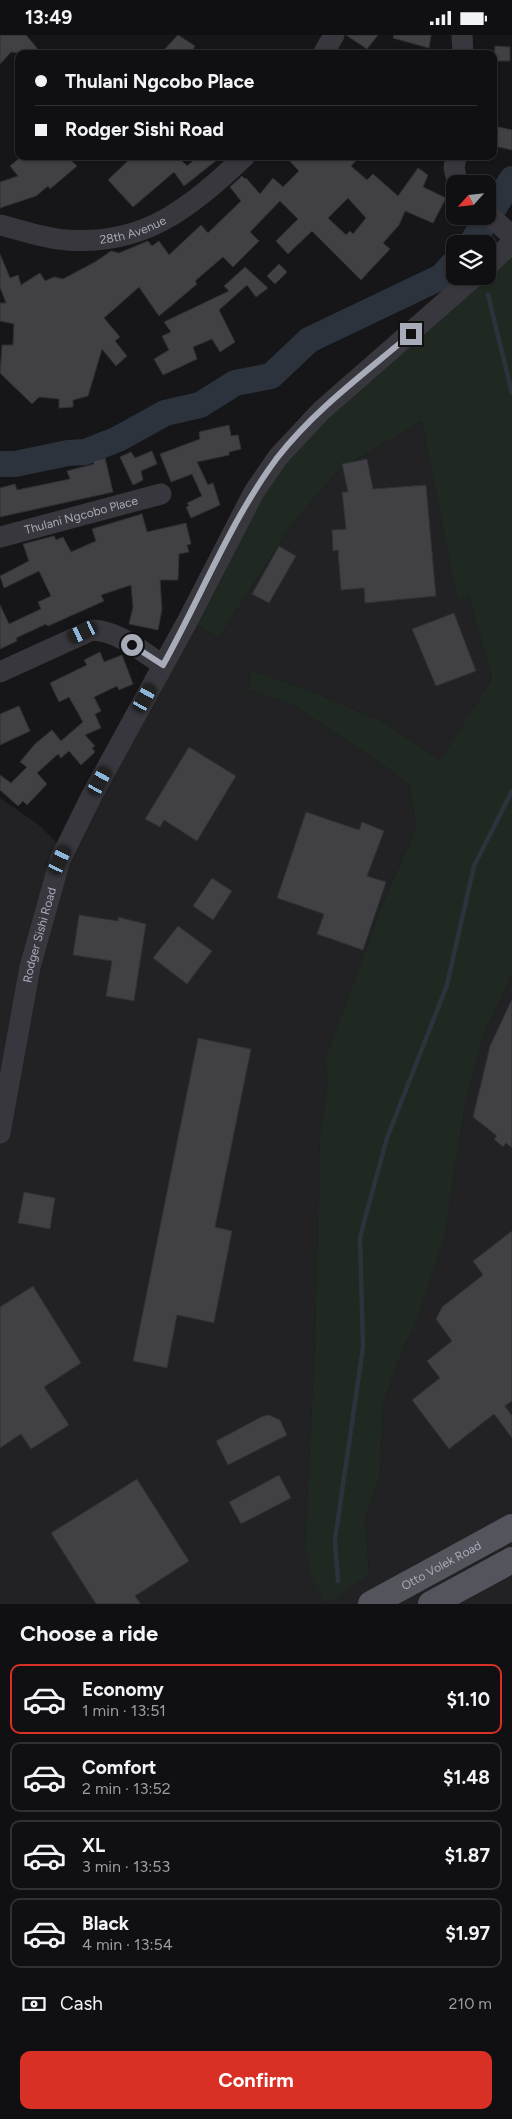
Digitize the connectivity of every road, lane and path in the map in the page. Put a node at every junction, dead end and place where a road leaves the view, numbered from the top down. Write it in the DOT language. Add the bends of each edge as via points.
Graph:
graph roads {
  1 [pos="334,35"];
  2 [pos="462,35"];
  3 [pos="325,50"];
  4 [pos="463,50"];
  5 [pos="240,160"];
  6 [pos="455,160"];
  7 [pos="456,175"];
  8 [pos="0,225"];
  9 [pos="503,230"];
  10 [pos="496,246"];
  11 [pos="465,285"];
  12 [pos="161,494"];
  13 [pos="0,537"];
  14 [pos="163,665"];
  15 [pos="0,672"];
  16 [pos="0,1133"];
  17 [pos="512,1527"];
  18 [pos="512,1560"];
  19 [pos="371,1604"];
  20 [pos="431,1604"];
  1 -- 3 [label="street"];
  2 -- 4 [label="street"];
  5 -- 8 [label="street, 28th Avenue" via="177,213 136,234 108,239 67,240"];
  6 -- 7 [label="street"];
  9 -- 10 [label="street"];
  11 -- 14 [label="street, Rodger Sishi Road" via="321,411 278,457 234,528"];
  12 -- 13 [label="street, Thulani Ngcobo Place"];
  14 -- 15 [label="street" via="116,635 92,630"];
  14 -- 16 [label="street, Rodger Sishi Road" via="60,860 30,967"];
  17 -- 19 [label="main road, Otto Volek Road"];
  18 -- 20 [label="main road"];
}
